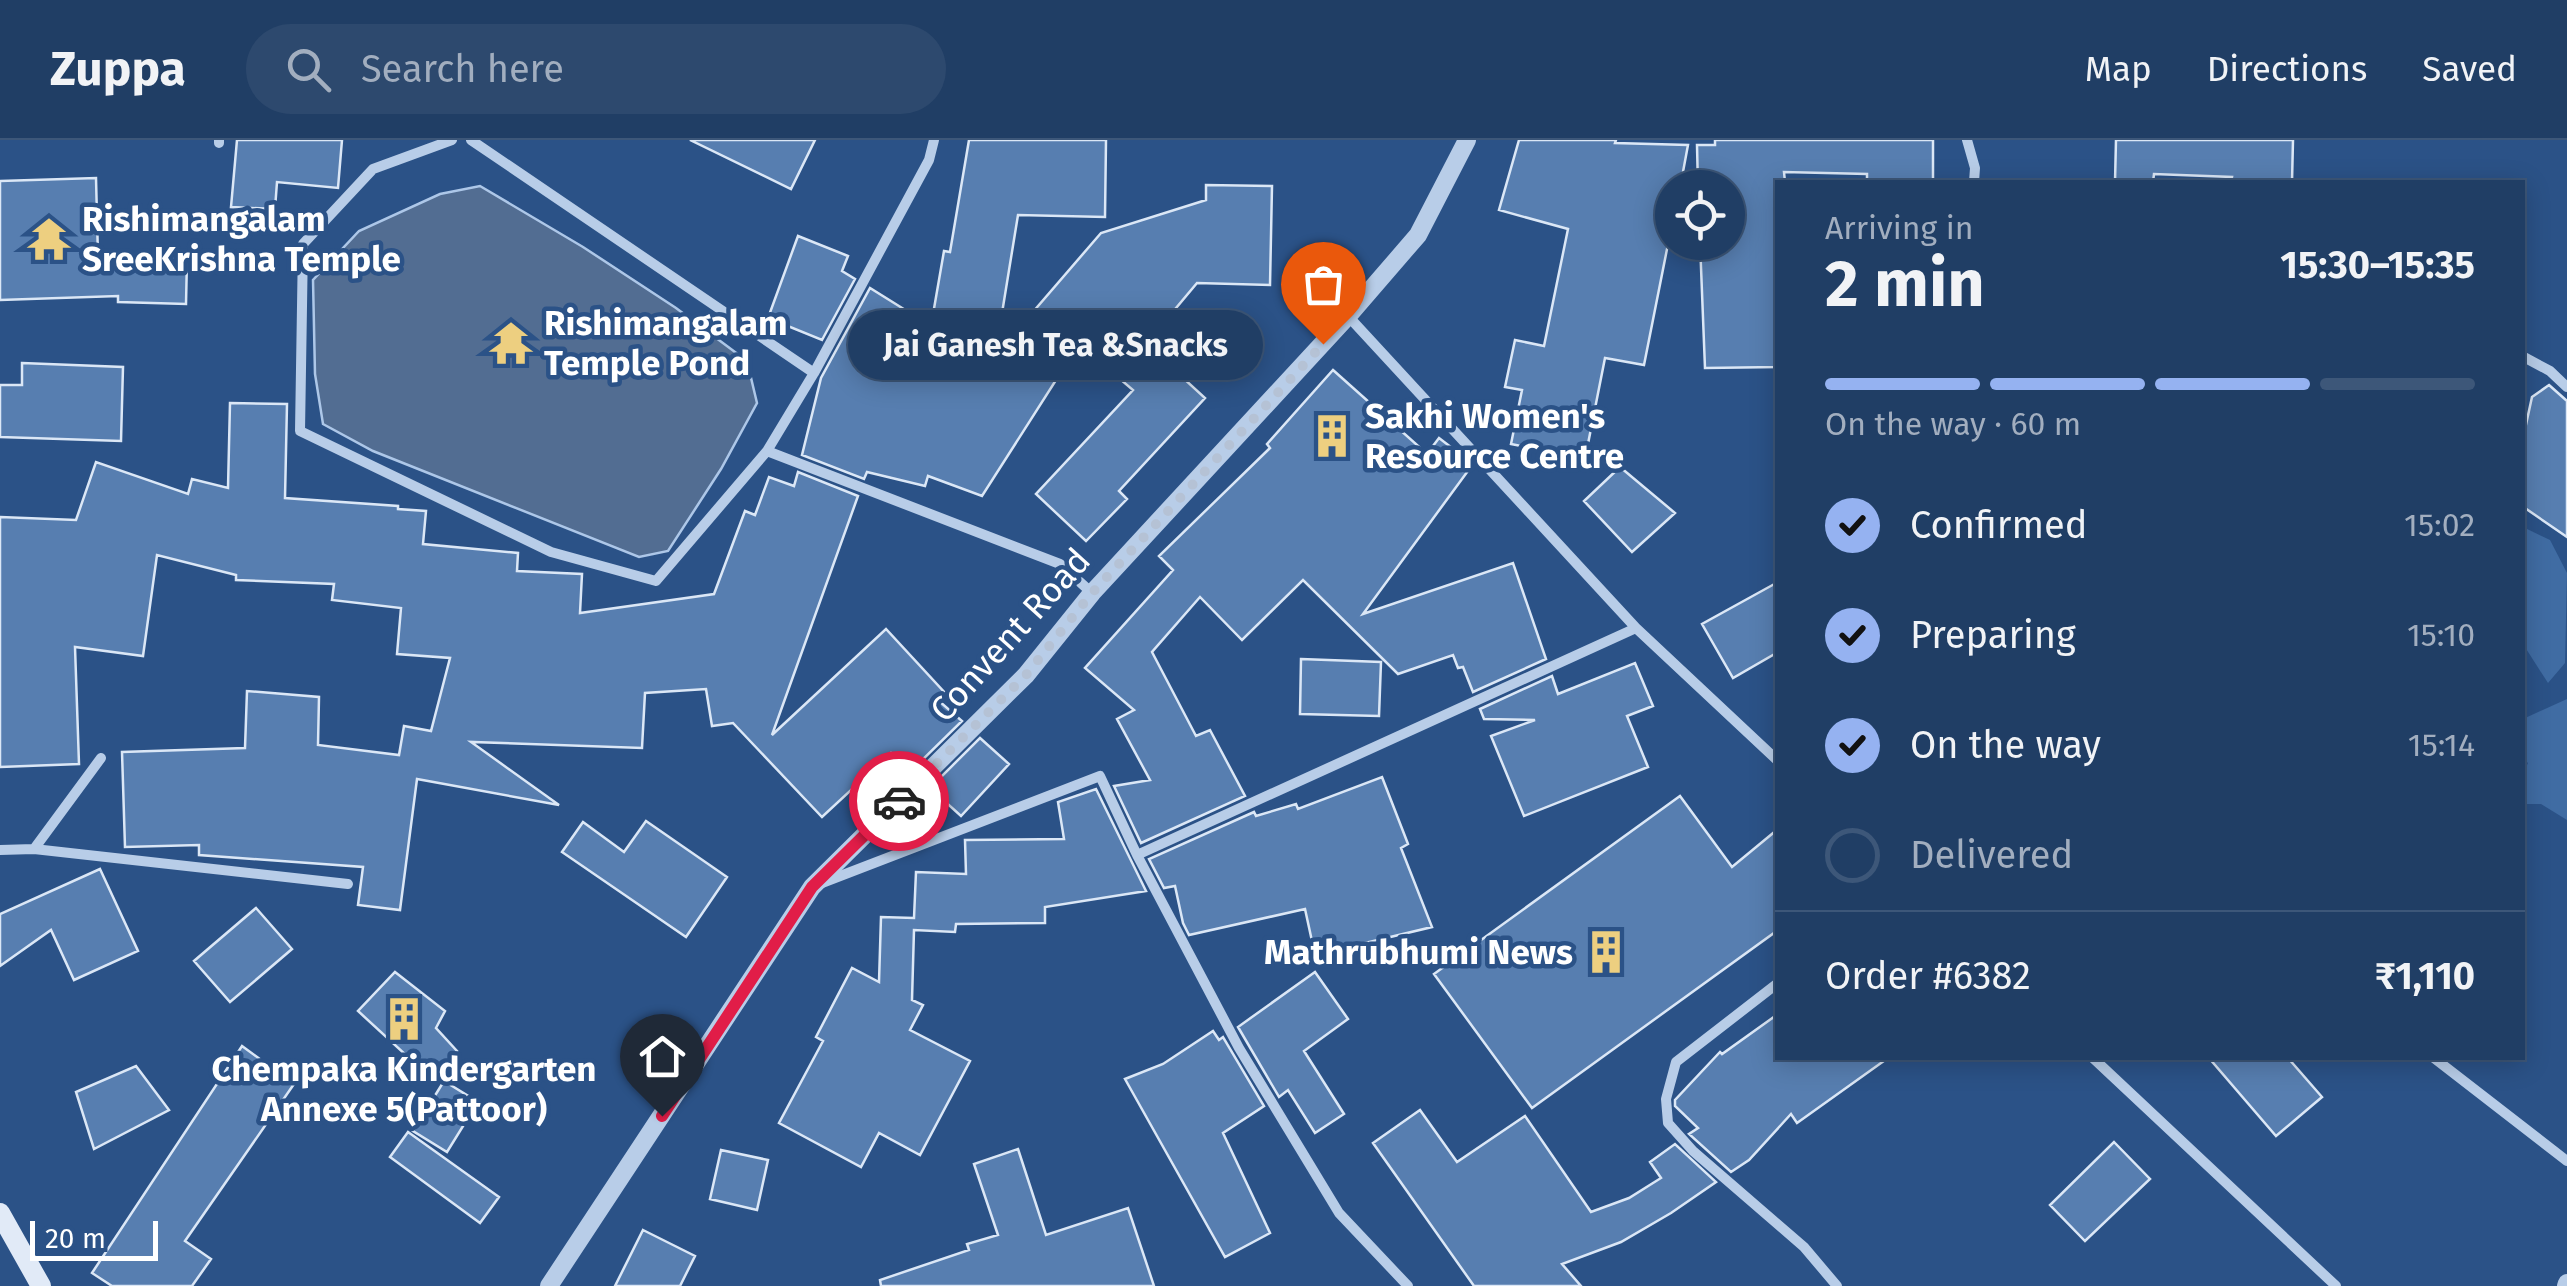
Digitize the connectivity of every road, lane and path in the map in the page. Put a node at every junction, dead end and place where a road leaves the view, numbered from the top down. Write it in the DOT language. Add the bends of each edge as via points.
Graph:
graph roads {
  1 [pos="452,140"];
  2 [pos="471,140"];
  3 [pos="934,140"];
  4 [pos="1467,140"];
  5 [pos="1967,140"];
  6 [pos="1974,180"];
  7 [pos="1348,316"];
  8 [pos="2525,358"];
  9 [pos="814,372"];
  10 [pos="2567,387"];
  11 [pos="767,451"];
  12 [pos="1092,593"];
  13 [pos="1636,628"];
  14 [pos="101,758"];
  15 [pos="1775,758"];
  16 [pos="34,849"];
  17 [pos="0,850"];
  18 [pos="1137,855"];
  19 [pos="348,884"];
  20 [pos="812,887"];
  21 [pos="1775,985"];
  22 [pos="2095,1060"];
  23 [pos="2437,1060"];
  24 [pos="2567,1161"];
  25 [pos="0,1214"];
  26 [pos="42,1286"];
  27 [pos="549,1286"];
  28 [pos="1408,1286"];
  29 [pos="1837,1286"];
  30 [pos="2336,1286"];
  1 -- 11 [label="street" via="373,170 303,244 300,431 551,552 656,581"];
  2 -- 9 [label="street"];
  3 -- 9 [label="street"];
  4 -- 7 [label="street, Convent Road" via="1418,235"];
  5 -- 6 [label="street"];
  7 -- 12 [label="street, Convent Road"];
  7 -- 13 [label="street"];
  8 -- 10 [label="street"];
  9 -- 11 [label="street"];
  11 -- 12 [label="street" via="1060,564"];
  12 -- 20 [label="street, Convent Road" via="1026,675"];
  13 -- 15 [label="street"];
  13 -- 18 [label="street"];
  14 -- 16 [label="street"];
  16 -- 17 [label="street"];
  16 -- 19 [label="street"];
  18 -- 20 [label="street" via="1100,776"];
  18 -- 28 [label="street" via="1238,1048 1338,1212"];
  20 -- 27 [label="street, Convent Road"];
  21 -- 29 [label="street" via="1676,1062 1666,1099 1668,1124 1804,1246"];
  22 -- 30 [label="street"];
  23 -- 24 [label="street"];
  25 -- 26 [label="main road"];
}
